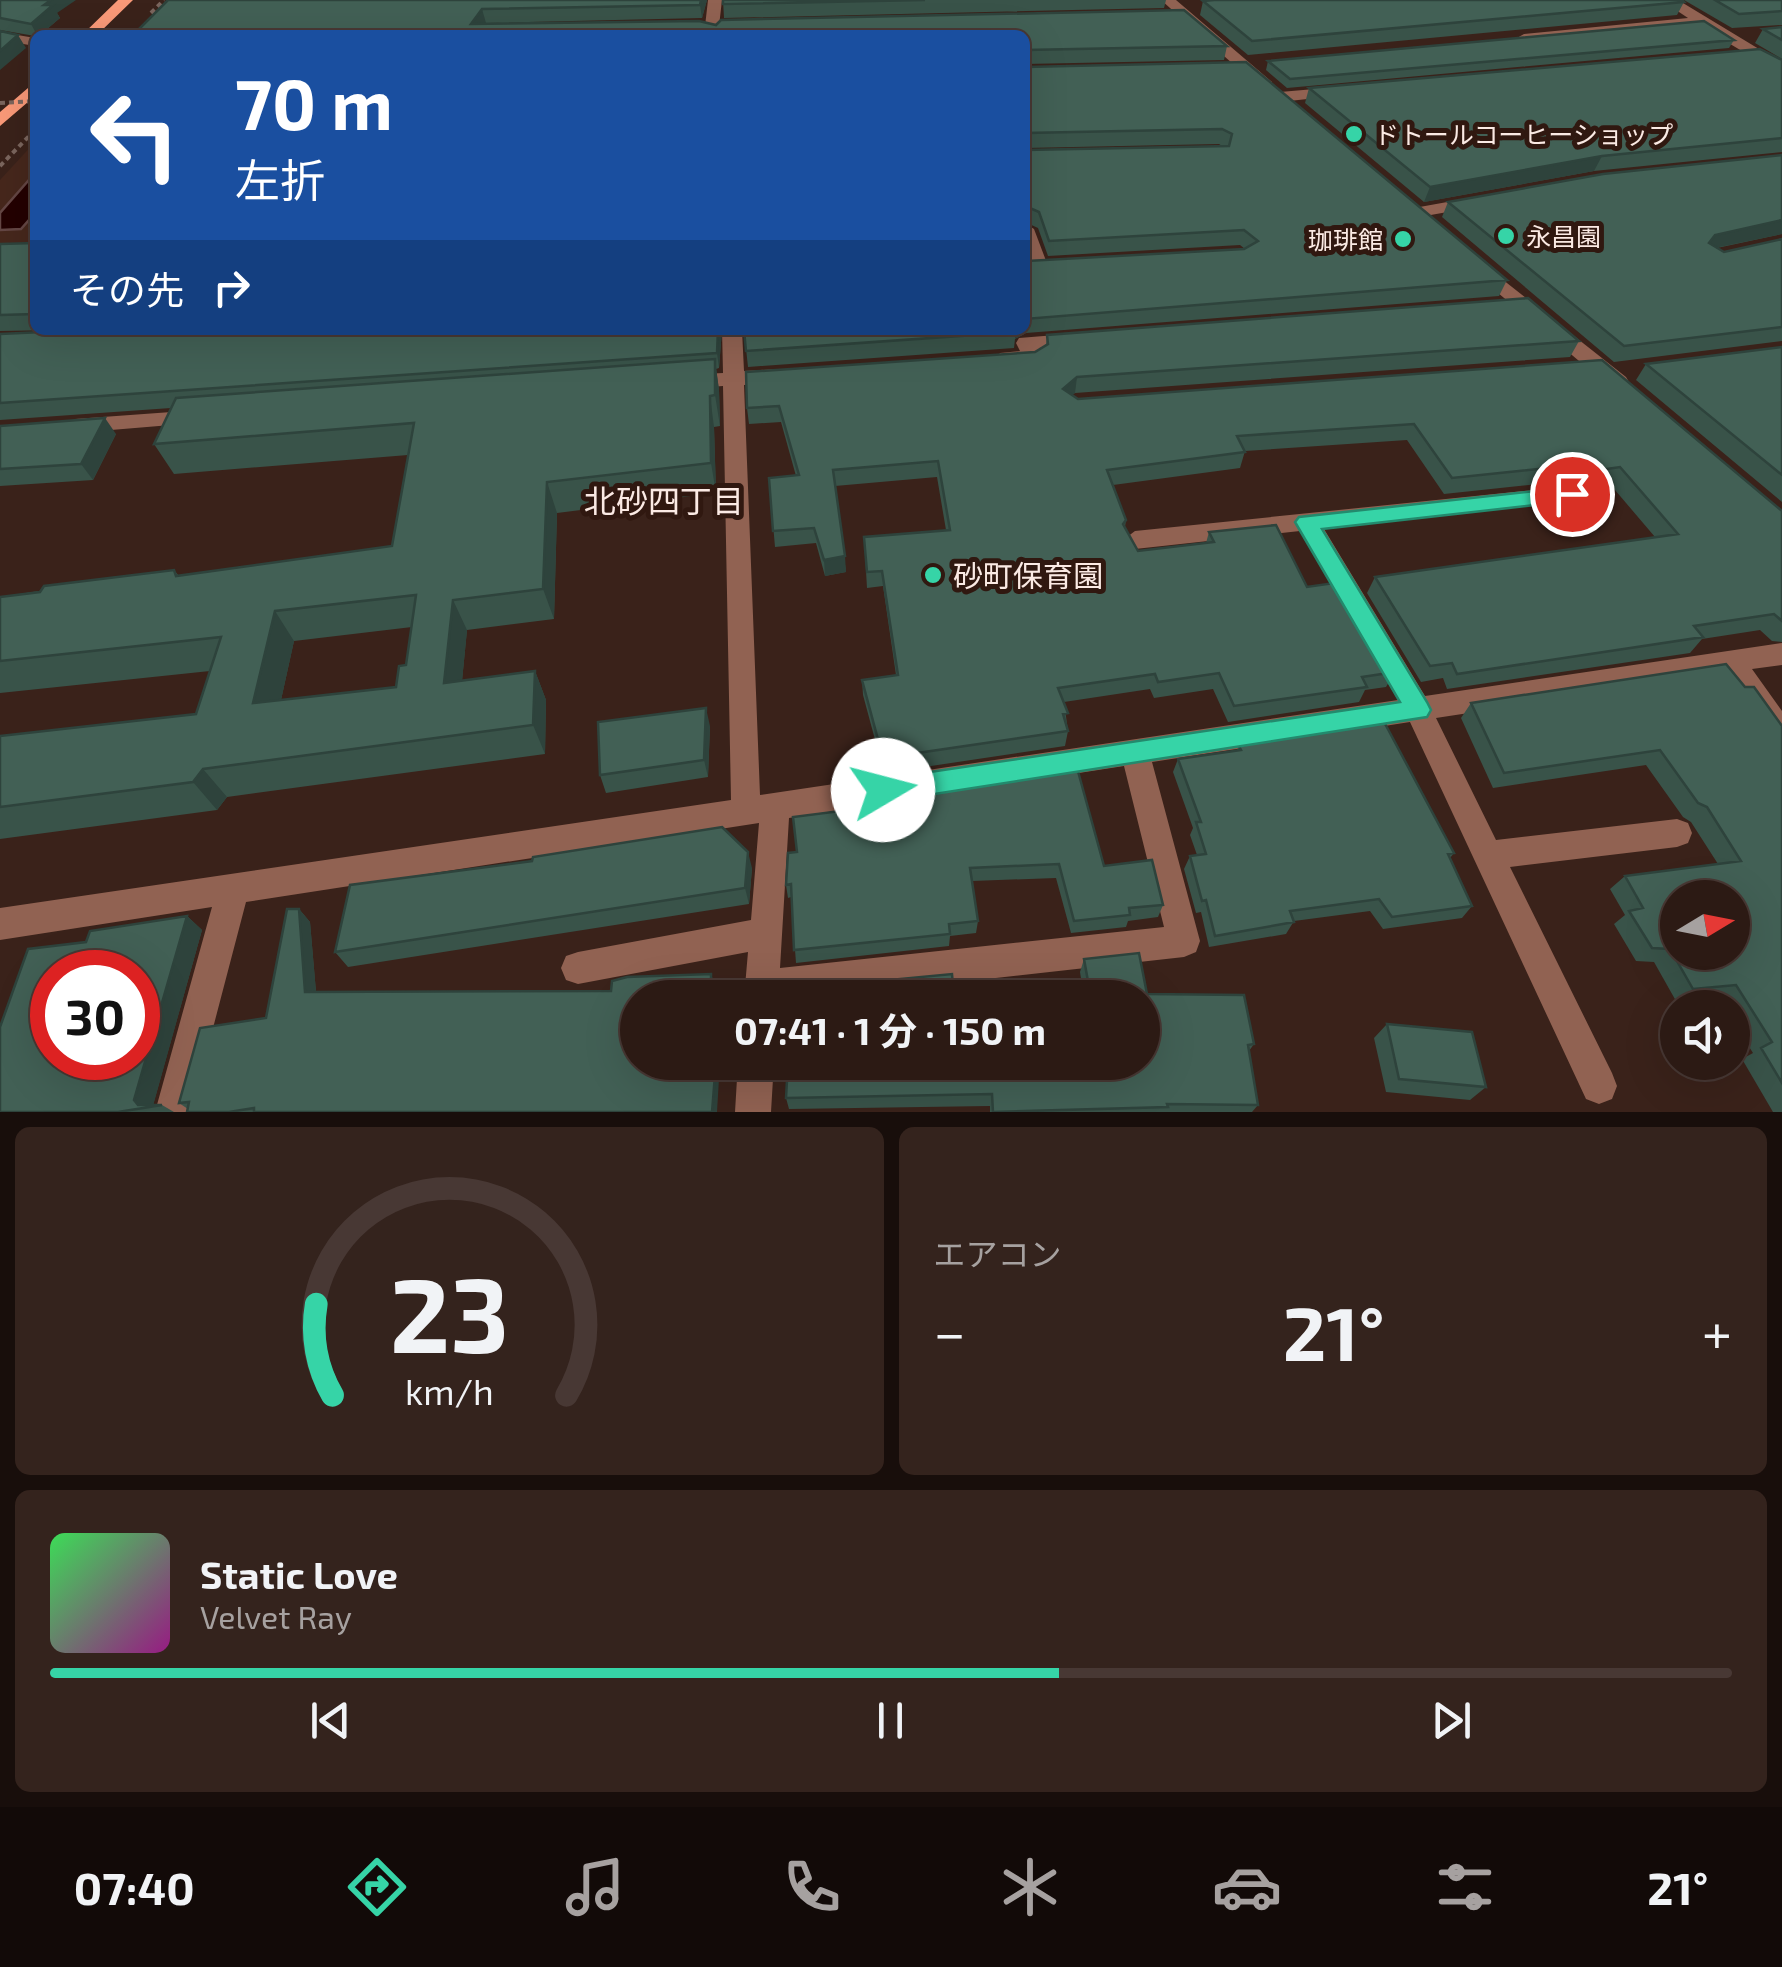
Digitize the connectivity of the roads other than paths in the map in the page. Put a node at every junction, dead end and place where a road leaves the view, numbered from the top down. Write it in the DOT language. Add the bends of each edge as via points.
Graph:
graph roads {
  1 [pos="126,0"];
  2 [pos="715,0"];
  3 [pos="1672,0"];
  4 [pos="1179,10"];
  5 [pos="1703,21"];
  6 [pos="732,26"];
  7 [pos="693,27"];
  8 [pos="95,30"];
  9 [pos="706,30"];
  10 [pos="711,30"];
  11 [pos="715,30"];
  12 [pos="1764,33"];
  13 [pos="0,36"];
  14 [pos="1728,36"];
  15 [pos="1511,39"];
  16 [pos="30,41"];
  17 [pos="1756,54"];
  18 [pos="1717,58"];
  19 [pos="1782,70"];
  20 [pos="1360,90"];
  21 [pos="30,92"];
  22 [pos="1280,97"];
  23 [pos="0,122"];
  24 [pos="1310,123"];
  25 [pos="1487,200"];
  26 [pos="1442,236"];
  27 [pos="1030,241"];
  28 [pos="1469,258"];
  29 [pos="1040,266"];
  30 [pos="1524,304"];
  31 [pos="1484,307"];
  32 [pos="733,335"];
  33 [pos="1106,337"];
  34 [pos="993,360"];
  35 [pos="1560,368"];
  36 [pos="1647,368"];
  37 [pos="1603,369"];
  38 [pos="796,374"];
  39 [pos="737,378"];
  40 [pos="657,384"];
  41 [pos="1637,398"];
  42 [pos="219,416"];
  43 [pos="60,427"];
  44 [pos="1572,494"];
  45 [pos="1306,522"];
  46 [pos="1135,540"];
  47 [pos="1782,654"];
  48 [pos="1731,662"];
  49 [pos="1418,710"];
  50 [pos="1782,734"];
  51 [pos="1135,752"];
  52 [pos="760,809"];
  53 [pos="1676,833"];
  54 [pos="1492,855"];
  55 [pos="232,889"];
  56 [pos="0,924"];
  57 [pos="765,933"];
  58 [pos="578,968"];
  59 [pos="762,980"];
  60 [pos="859,980"];
  61 [pos="755,1080"];
  62 [pos="1599,1086"];
  63 [pos="173,1112"];
  64 [pos="753,1112"];
  1 -- 8 [label="main road"];
  2 -- 10 [label="street"];
  3 -- 5 [label="street"];
  4 -- 22 [label="street"];
  5 -- 14 [label="street"];
  5 -- 15 [label="street"];
  6 -- 11 [label="street"];
  7 -- 9 [label="street"];
  12 -- 14 [label="street"];
  13 -- 16 [label="street"];
  14 -- 17 [label="street"];
  17 -- 18 [label="street"];
  17 -- 19 [label="street"];
  20 -- 22 [label="street"];
  21 -- 23 [label="main road"];
  22 -- 24 [label="street"];
  25 -- 26 [label="street" via="1407,207"];
  27 -- 29 [label="street"];
  28 -- 30 [label="street"];
  30 -- 31 [label="street"];
  30 -- 37 [label="street"];
  32 -- 39 [label="street"];
  33 -- 34 [label="street" via="1026,344 1032,356"];
  35 -- 37 [label="street"];
  36 -- 37 [label="street"];
  37 -- 41 [label="street"];
  38 -- 39 [label="street"];
  39 -- 40 [label="street"];
  39 -- 52 [label="street"];
  42 -- 43 [label="street"];
  44 -- 45 [label="street"];
  45 -- 46 [label="street"];
  45 -- 49 [label="street"];
  47 -- 48 [label="street"];
  48 -- 49 [label="street"];
  48 -- 50 [label="street"];
  49 -- 51 [label="street"];
  49 -- 54 [label="street"];
  51 -- 52 [label="street"];
  51 -- 60 [label="street" via="1184,940"];
  52 -- 55 [label="street"];
  52 -- 57 [label="street"];
  53 -- 54 [label="street"];
  54 -- 62 [label="street"];
  55 -- 56 [label="street"];
  55 -- 63 [label="street"];
  57 -- 58 [label="street"];
  57 -- 59 [label="street"];
  61 -- 64 [label="street"];
}
